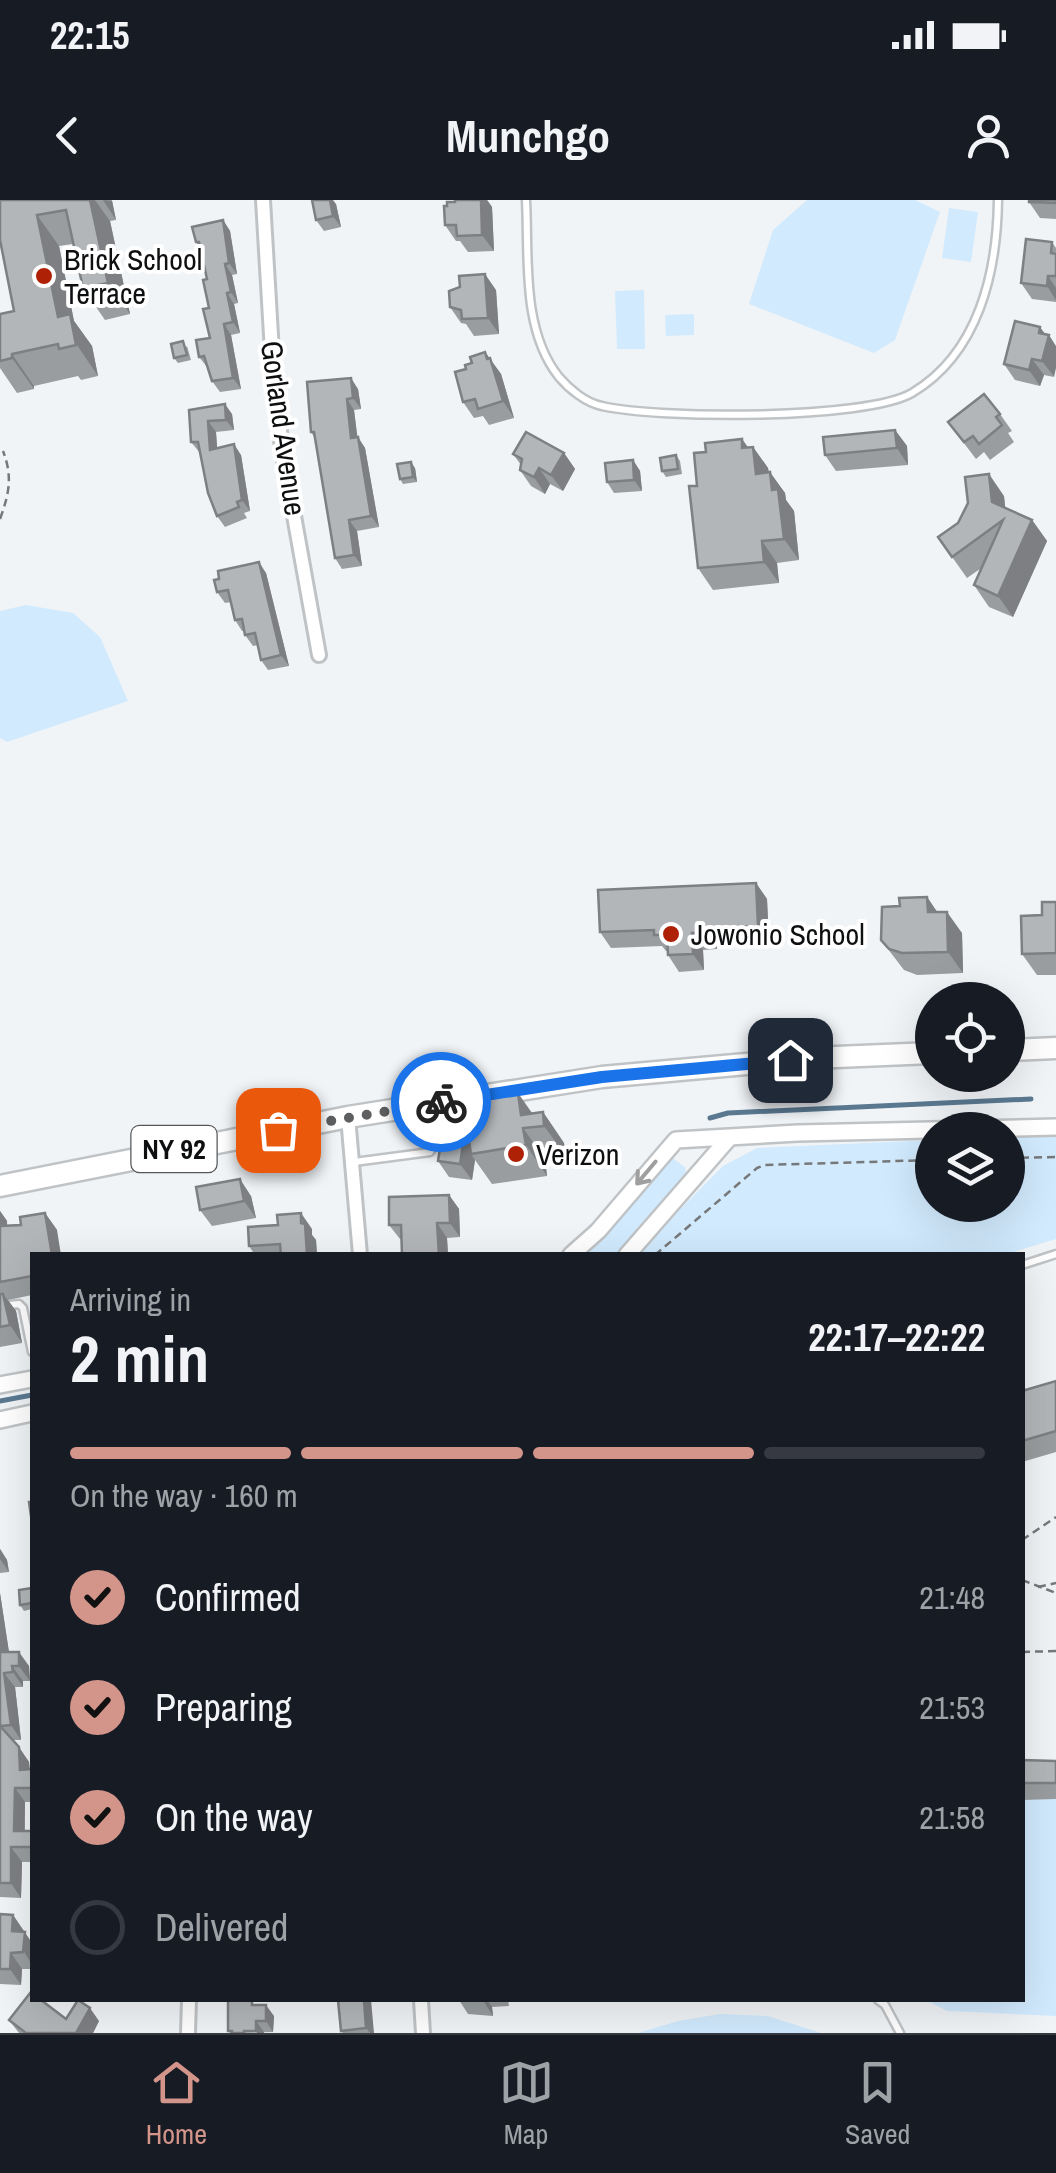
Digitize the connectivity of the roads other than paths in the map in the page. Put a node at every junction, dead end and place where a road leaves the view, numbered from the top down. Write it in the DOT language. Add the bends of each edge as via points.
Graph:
graph roads {
  1 [pos="263,200"];
  2 [pos="526,200"];
  3 [pos="998,200"];
  4 [pos="319,655"];
  5 [pos="1056,1048"];
  6 [pos="1025,1049"];
  7 [pos="915,1054"];
  8 [pos="440,1102"];
  9 [pos="348,1117"];
  10 [pos="1056,1127"];
  11 [pos="728,1138"];
  12 [pos="352,1162"];
  13 [pos="0,1186"];
  14 [pos="360,1252"];
  15 [pos="574,1252"];
  16 [pos="631,1252"];
  17 [pos="1056,1254"];
  18 [pos="1025,1264"];
  19 [pos="0,1306"];
  20 [pos="30,1342"];
  21 [pos="30,1379"];
  22 [pos="0,1385"];
  23 [pos="30,1413"];
  24 [pos="0,1420"];
  25 [pos="189,2002"];
  26 [pos="421,2002"];
  27 [pos="881,2002"];
  28 [pos="188,2033"];
  29 [pos="423,2033"];
  30 [pos="900,2033"];
  1 -- 4 [label="street, Gorland Avenue" via="280,433"];
  2 -- 3 [label="lane" via="534,322 550,364 572,390 599,406 768,414 878,403 910,394 940,370 961,348 981,309"];
  5 -- 6 [label="main road"];
  7 -- 8 [label="main road, NY 92" via="602,1077"];
  8 -- 9 [label="main road, NY 92"];
  8 -- 12 [label="lane" via="445,1130 430,1152"];
  9 -- 12 [label="street"];
  9 -- 13 [label="main road, NY 92"];
  10 -- 11 [label="street"];
  11 -- 15 [label="street, one-way" via="676,1140"];
  11 -- 16 [label="street"];
  12 -- 14 [label="street"];
  17 -- 18 [label="lane"];
  19 -- 20 [label="lane" via="23,1308"];
  21 -- 22 [label="street"];
  23 -- 24 [label="street"];
  25 -- 28 [label="street"];
  26 -- 29 [label="street"];
  27 -- 30 [label="lane"];
}
